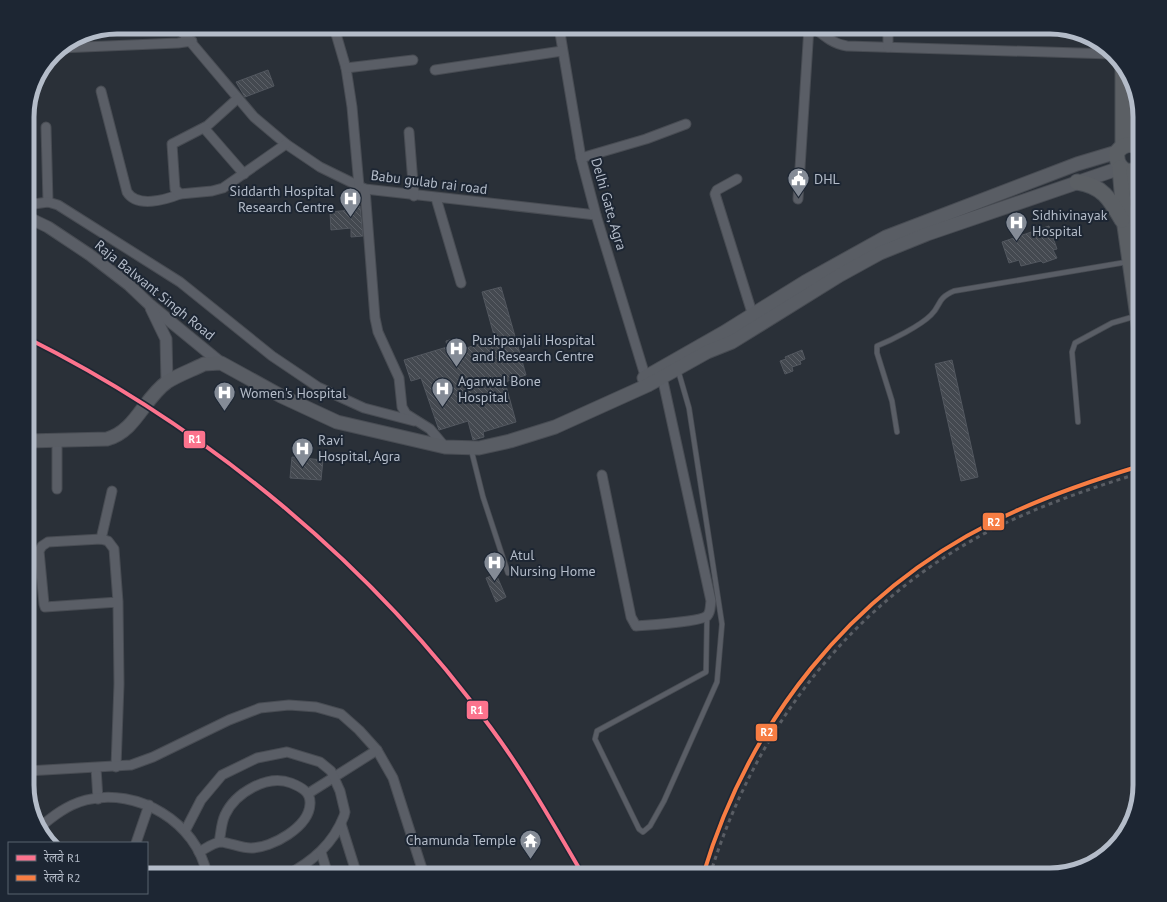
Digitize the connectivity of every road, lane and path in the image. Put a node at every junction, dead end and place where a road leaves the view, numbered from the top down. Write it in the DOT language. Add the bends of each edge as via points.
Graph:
graph roads {
  1 [pos="185,34"];
  2 [pos="336,34"];
  3 [pos="560,34"];
  4 [pos="809,34"];
  5 [pos="822,34"];
  6 [pos="888,34"];
  7 [pos="192,41"];
  8 [pos="72,47"];
  9 [pos="888,47"];
  10 [pos="562,51"];
  11 [pos="1104,54"];
  12 [pos="413,60"];
  13 [pos="346,68"];
  14 [pos="436,70"];
  15 [pos="1125,82"];
  16 [pos="101,91"];
  17 [pos="238,99"];
  18 [pos="686,124"];
  19 [pos="46,127"];
  20 [pos="204,128"];
  21 [pos="409,132"];
  22 [pos="1133,136"];
  23 [pos="286,144"];
  24 [pos="1132,148"];
  25 [pos="581,158"];
  26 [pos="1131,168"];
  27 [pos="244,174"];
  28 [pos="737,178"];
  29 [pos="1133,179"];
  30 [pos="1077,182"];
  31 [pos="362,188"];
  32 [pos="180,194"];
  33 [pos="414,196"];
  34 [pos="436,198"];
  35 [pos="798,199"];
  36 [pos="48,202"];
  37 [pos="34,204"];
  38 [pos="596,215"];
  39 [pos="34,220"];
  40 [pos="939,223"];
  41 [pos="1125,226"];
  42 [pos="1130,261"];
  43 [pos="1133,281"];
  44 [pos="461,283"];
  45 [pos="149,304"];
  46 [pos="1133,317"];
  47 [pos="754,321"];
  48 [pos="221,363"];
  49 [pos="676,365"];
  50 [pos="662,373"];
  51 [pos="647,381"];
  52 [pos="167,382"];
  53 [pos="414,421"];
  54 [pos="1078,422"];
  55 [pos="898,432"];
  56 [pos="34,441"];
  57 [pos="57,441"];
  58 [pos="445,447"];
  59 [pos="471,449"];
  60 [pos="602,475"];
  61 [pos="58,488"];
  62 [pos="112,491"];
  63 [pos="101,540"];
  64 [pos="508,573"];
  65 [pos="118,602"];
  66 [pos="707,616"];
  67 [pos="377,750"];
  68 [pos="116,767"];
  69 [pos="96,768"];
  70 [pos="34,771"];
  71 [pos="334,777"];
  72 [pos="308,793"];
  73 [pos="98,799"];
  74 [pos="149,805"];
  75 [pos="44,824"];
  76 [pos="341,824"];
  77 [pos="185,831"];
  78 [pos="136,842"];
  79 [pos="219,842"];
  80 [pos="198,852"];
  81 [pos="321,852"];
  82 [pos="204,868"];
  83 [pos="300,868"];
  84 [pos="326,868"];
  85 [pos="355,868"];
  86 [pos="422,868"];
  1 -- 7 [label="street, Babu gulab rai road"];
  2 -- 13 [label="street"];
  3 -- 10 [label="street, Delhi Gate, Agra"];
  4 -- 35 [label="street"];
  5 -- 9 [label="street" via="840,45"];
  6 -- 9 [label="street"];
  7 -- 8 [label="street"];
  7 -- 17 [label="street, Babu gulab rai road"];
  9 -- 11 [label="street"];
  10 -- 14 [label="street"];
  10 -- 25 [label="street, Delhi Gate, Agra"];
  12 -- 13 [label="street"];
  13 -- 31 [label="street"];
  15 -- 24 [label="highway"];
  16 -- 32 [label="street" via="127,192 137,200 155,201"];
  17 -- 20 [label="street"];
  17 -- 23 [label="street, Babu gulab rai road" via="254,117"];
  18 -- 25 [label="street"];
  19 -- 36 [label="street"];
  20 -- 27 [label="street"];
  20 -- 32 [label="street" via="172,144 175,189"];
  21 -- 33 [label="street"];
  22 -- 24 [label="highway"];
  23 -- 27 [label="street"];
  23 -- 31 [label="street, Babu gulab rai road" via="320,167"];
  24 -- 26 [label="highway" via="1117,162"];
  24 -- 40 [label="main road" via="1077,164"];
  25 -- 38 [label="street, Delhi Gate, Agra"];
  26 -- 29 [label="highway"];
  26 -- 30 [label="main road"];
  26 -- 41 [label="highway"];
  27 -- 32 [label="street" via="223,188"];
  28 -- 47 [label="street" via="717,190 715,194"];
  30 -- 40 [label="main road"];
  30 -- 41 [label="highway" via="1090,184 1108,197"];
  31 -- 33 [label="street, Babu gulab rai road"];
  31 -- 53 [label="street" via="376,325 399,378 402,407"];
  33 -- 34 [label="street, Babu gulab rai road"];
  34 -- 38 [label="street, Babu gulab rai road"];
  34 -- 44 [label="street"];
  36 -- 37 [label="street"];
  36 -- 53 [label="street" via="180,282 272,356 318,387 364,408"];
  38 -- 51 [label="street, Delhi Gate, Agra"];
  39 -- 45 [label="street, Raja Balwant Singh Road" via="90,255"];
  40 -- 47 [label="main road" via="886,237 844,259 799,293"];
  41 -- 42 [label="highway"];
  42 -- 43 [label="highway"];
  42 -- 55 [label="lane" via="954,291 941,298 931,315 876,347"];
  45 -- 48 [label="street, Raja Balwant Singh Road"];
  45 -- 52 [label="street" via="166,339"];
  46 -- 54 [label="lane" via="1112,323 1075,343 1072,352"];
  47 -- 49 [label="main road"];
  48 -- 52 [label="main road" via="204,364"];
  48 -- 58 [label="main road" via="281,396 337,422"];
  49 -- 50 [label="main road"];
  49 -- 66 [label="lane" via="692,422 722,624 717,682 664,801 650,826 643,832 639,829 594,735 597,731 706,672"];
  50 -- 51 [label="main road"];
  50 -- 66 [label="street" via="711,601"];
  51 -- 59 [label="main road" via="635,391 555,426 510,441"];
  52 -- 57 [label="main road" via="150,399 139,416 114,437"];
  53 -- 58 [label="street" via="430,429"];
  56 -- 57 [label="main road"];
  57 -- 61 [label="street"];
  58 -- 59 [label="main road"];
  59 -- 64 [label="lane" via="483,497"];
  60 -- 66 [label="street" via="634,624 636,626"];
  62 -- 63 [label="street"];
  63 -- 65 [label="street" via="108,541 114,549"];
  63 -- 65 [label="street" via="48,542 42,546 39,551 44,604 47,608"];
  65 -- 68 [label="street"];
  67 -- 68 [label="street" via="341,714 316,707 289,705 260,708 153,757"];
  67 -- 71 [label="street"];
  67 -- 86 [label="street" via="393,778"];
  68 -- 69 [label="street"];
  69 -- 70 [label="street"];
  69 -- 73 [label="street"];
  71 -- 72 [label="street"];
  71 -- 76 [label="street" via="345,812"];
  71 -- 77 [label="street" via="331,770 320,762 292,753 257,758 222,775 201,800"];
  72 -- 79 [label="street" via="310,809 301,823 278,841 267,846 250,848"];
  72 -- 79 [label="street" via="289,782 278,781 251,788 232,803 224,816"];
  73 -- 74 [label="street" via="118,798"];
  73 -- 75 [label="street" via="86,800 57,813"];
  74 -- 77 [label="street" via="168,816"];
  74 -- 78 [label="street"];
  76 -- 81 [label="street"];
  76 -- 85 [label="street"];
  77 -- 80 [label="street"];
  79 -- 80 [label="street"];
  80 -- 82 [label="street"];
  81 -- 83 [label="street"];
  81 -- 84 [label="street"];
}
